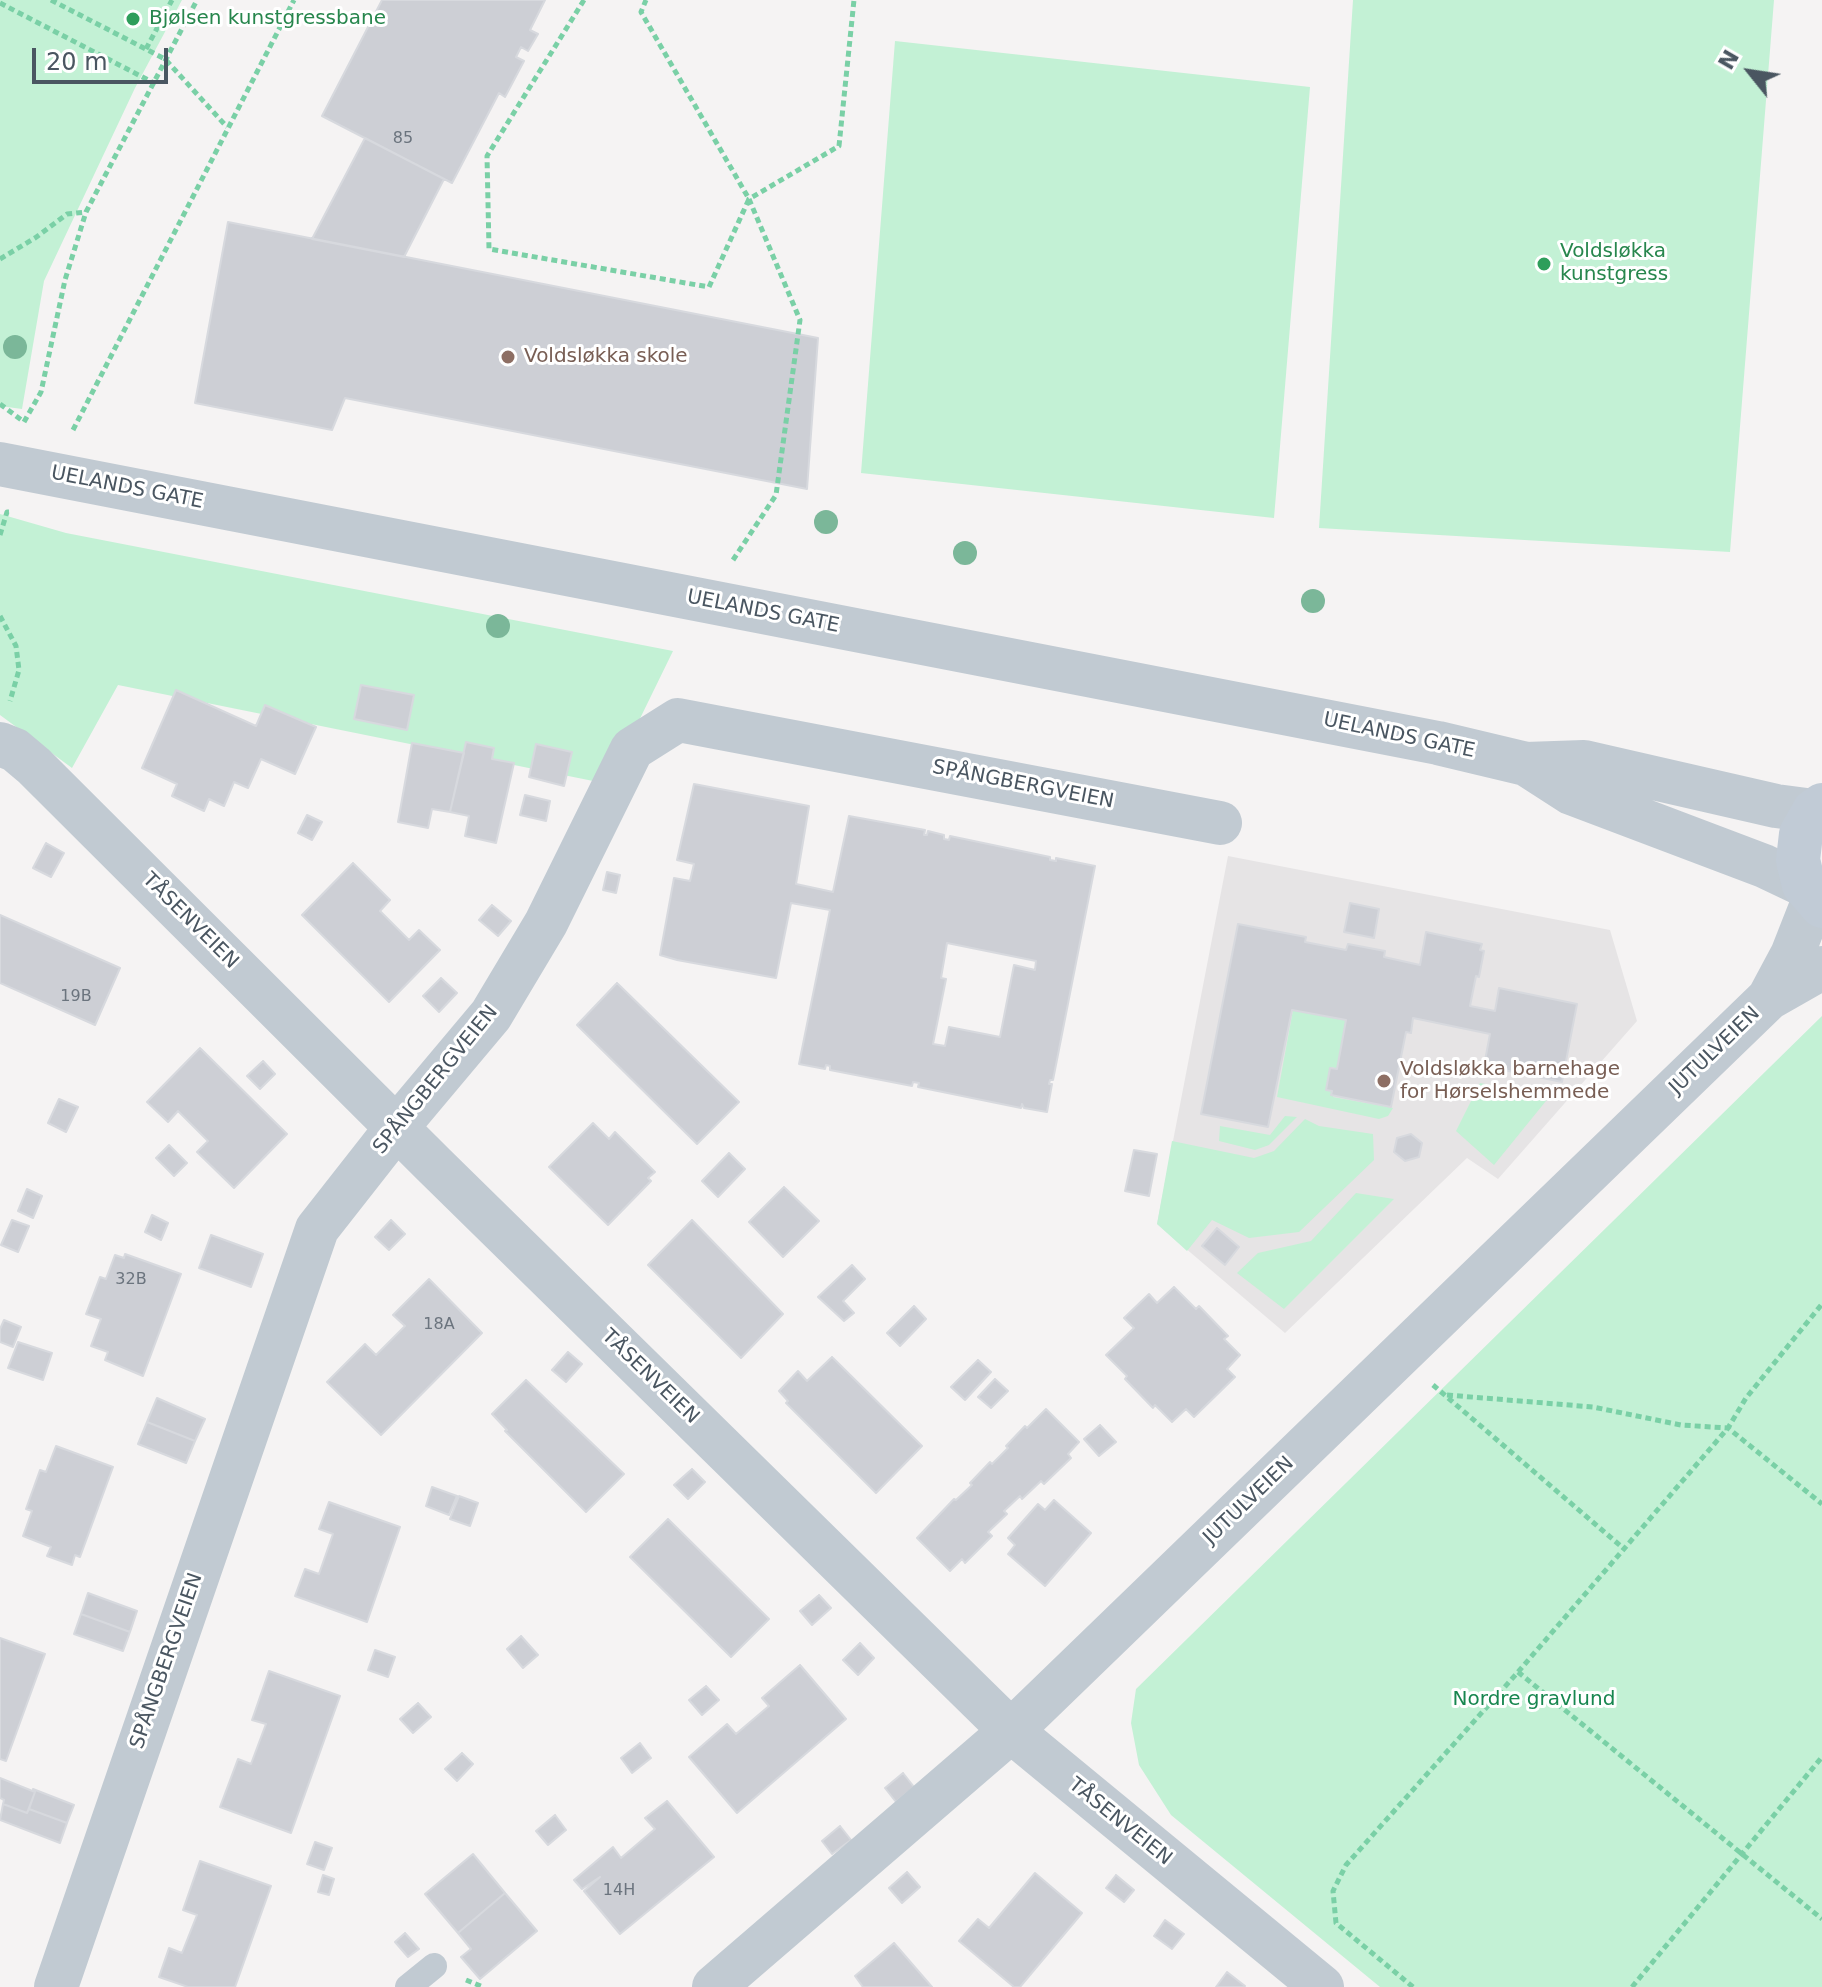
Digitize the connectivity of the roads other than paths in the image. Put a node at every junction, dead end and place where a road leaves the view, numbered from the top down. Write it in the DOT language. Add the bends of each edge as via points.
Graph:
graph roads {
  1 [pos="0,464"];
  2 [pos="5,724"];
  3 [pos="1526,764"];
  4 [pos="1818,808"];
  5 [pos="1220,823"];
  6 [pos="1813,897"];
  7 [pos="1822,968"];
  8 [pos="1769,998"];
  9 [pos="397,1127"];
  10 [pos="1011,1731"];
  11 [pos="434,1966"];
  12 [pos="56,1987"];
  13 [pos="408,1987"];
  14 [pos="714,1987"];
  15 [pos="1322,1987"];
  1 -- 3 [label="street, UELANDS GATE"];
  2 -- 9 [label="street, TÅSENVEIEN" via="15,750"];
  3 -- 4 [label="street, UELANDS GATE" via="1584,762 1776,806"];
  3 -- 6 [label="street, UELANDS GATE" via="1571,793 1764,866"];
  4 -- 6 [label="main road, UELANDS GATE" via="1801,834 1798,860"];
  5 -- 9 [label="street, SPÅNGBERGVEIEN" via="678,720 632,749 546,923 491,1015"];
  6 -- 8 [label="street, JUTULVEIEN"];
  7 -- 8 [label="street, JUTULVEIEN"];
  8 -- 10 [label="street, JUTULVEIEN"];
  9 -- 10 [label="street, TÅSENVEIEN"];
  9 -- 12 [label="street, SPÅNGBERGVEIEN" via="317,1229"];
  10 -- 14 [label="street, JUTULVEIEN"];
  10 -- 15 [label="street, TÅSENVEIEN"];
  11 -- 13 [label="lane"];
}
